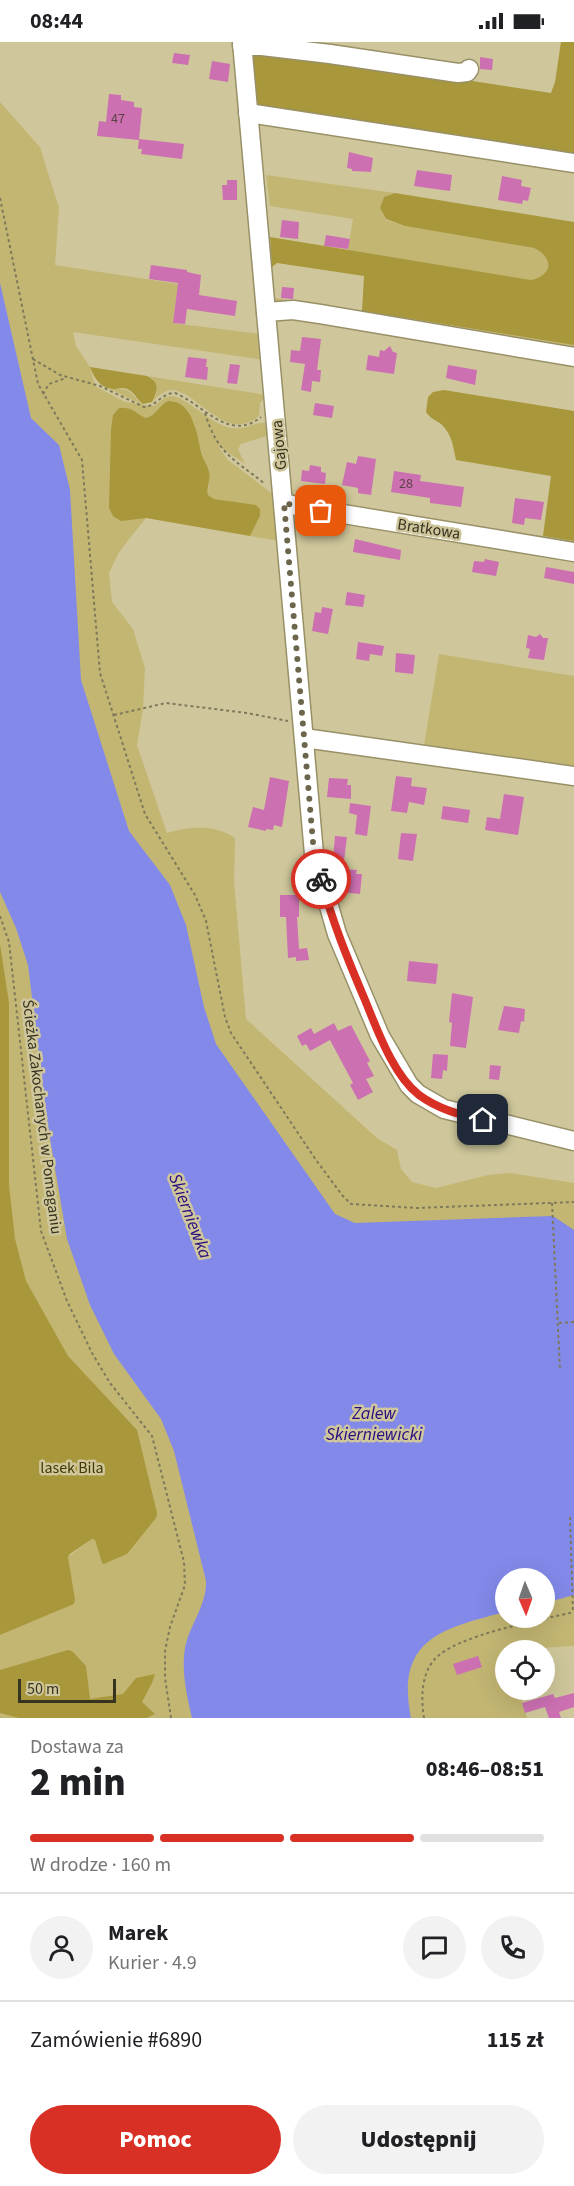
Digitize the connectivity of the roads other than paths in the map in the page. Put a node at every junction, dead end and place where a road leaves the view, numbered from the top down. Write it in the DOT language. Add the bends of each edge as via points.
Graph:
graph roads {
  1 [pos="242,44"];
  2 [pos="469,69"];
  3 [pos="248,113"];
  4 [pos="574,163"];
  5 [pos="266,312"];
  6 [pos="574,357"];
  7 [pos="284,503"];
  8 [pos="574,552"];
  9 [pos="303,731"];
  10 [pos="574,776"];
  11 [pos="574,1141"];
  1 -- 2 [label="street" via="458,73"];
  1 -- 3 [label="street, Gajowa"];
  3 -- 4 [label="street"];
  3 -- 5 [label="street, Gajowa"];
  5 -- 6 [label="street" via="293,310"];
  5 -- 7 [label="street, Gajowa"];
  7 -- 8 [label="street, Bratkowa"];
  7 -- 9 [label="street, Gajowa"];
  9 -- 10 [label="street"];
  9 -- 11 [label="street, Gajowa" via="314,854 325,896 380,1036 409,1085 444,1109"];
}
